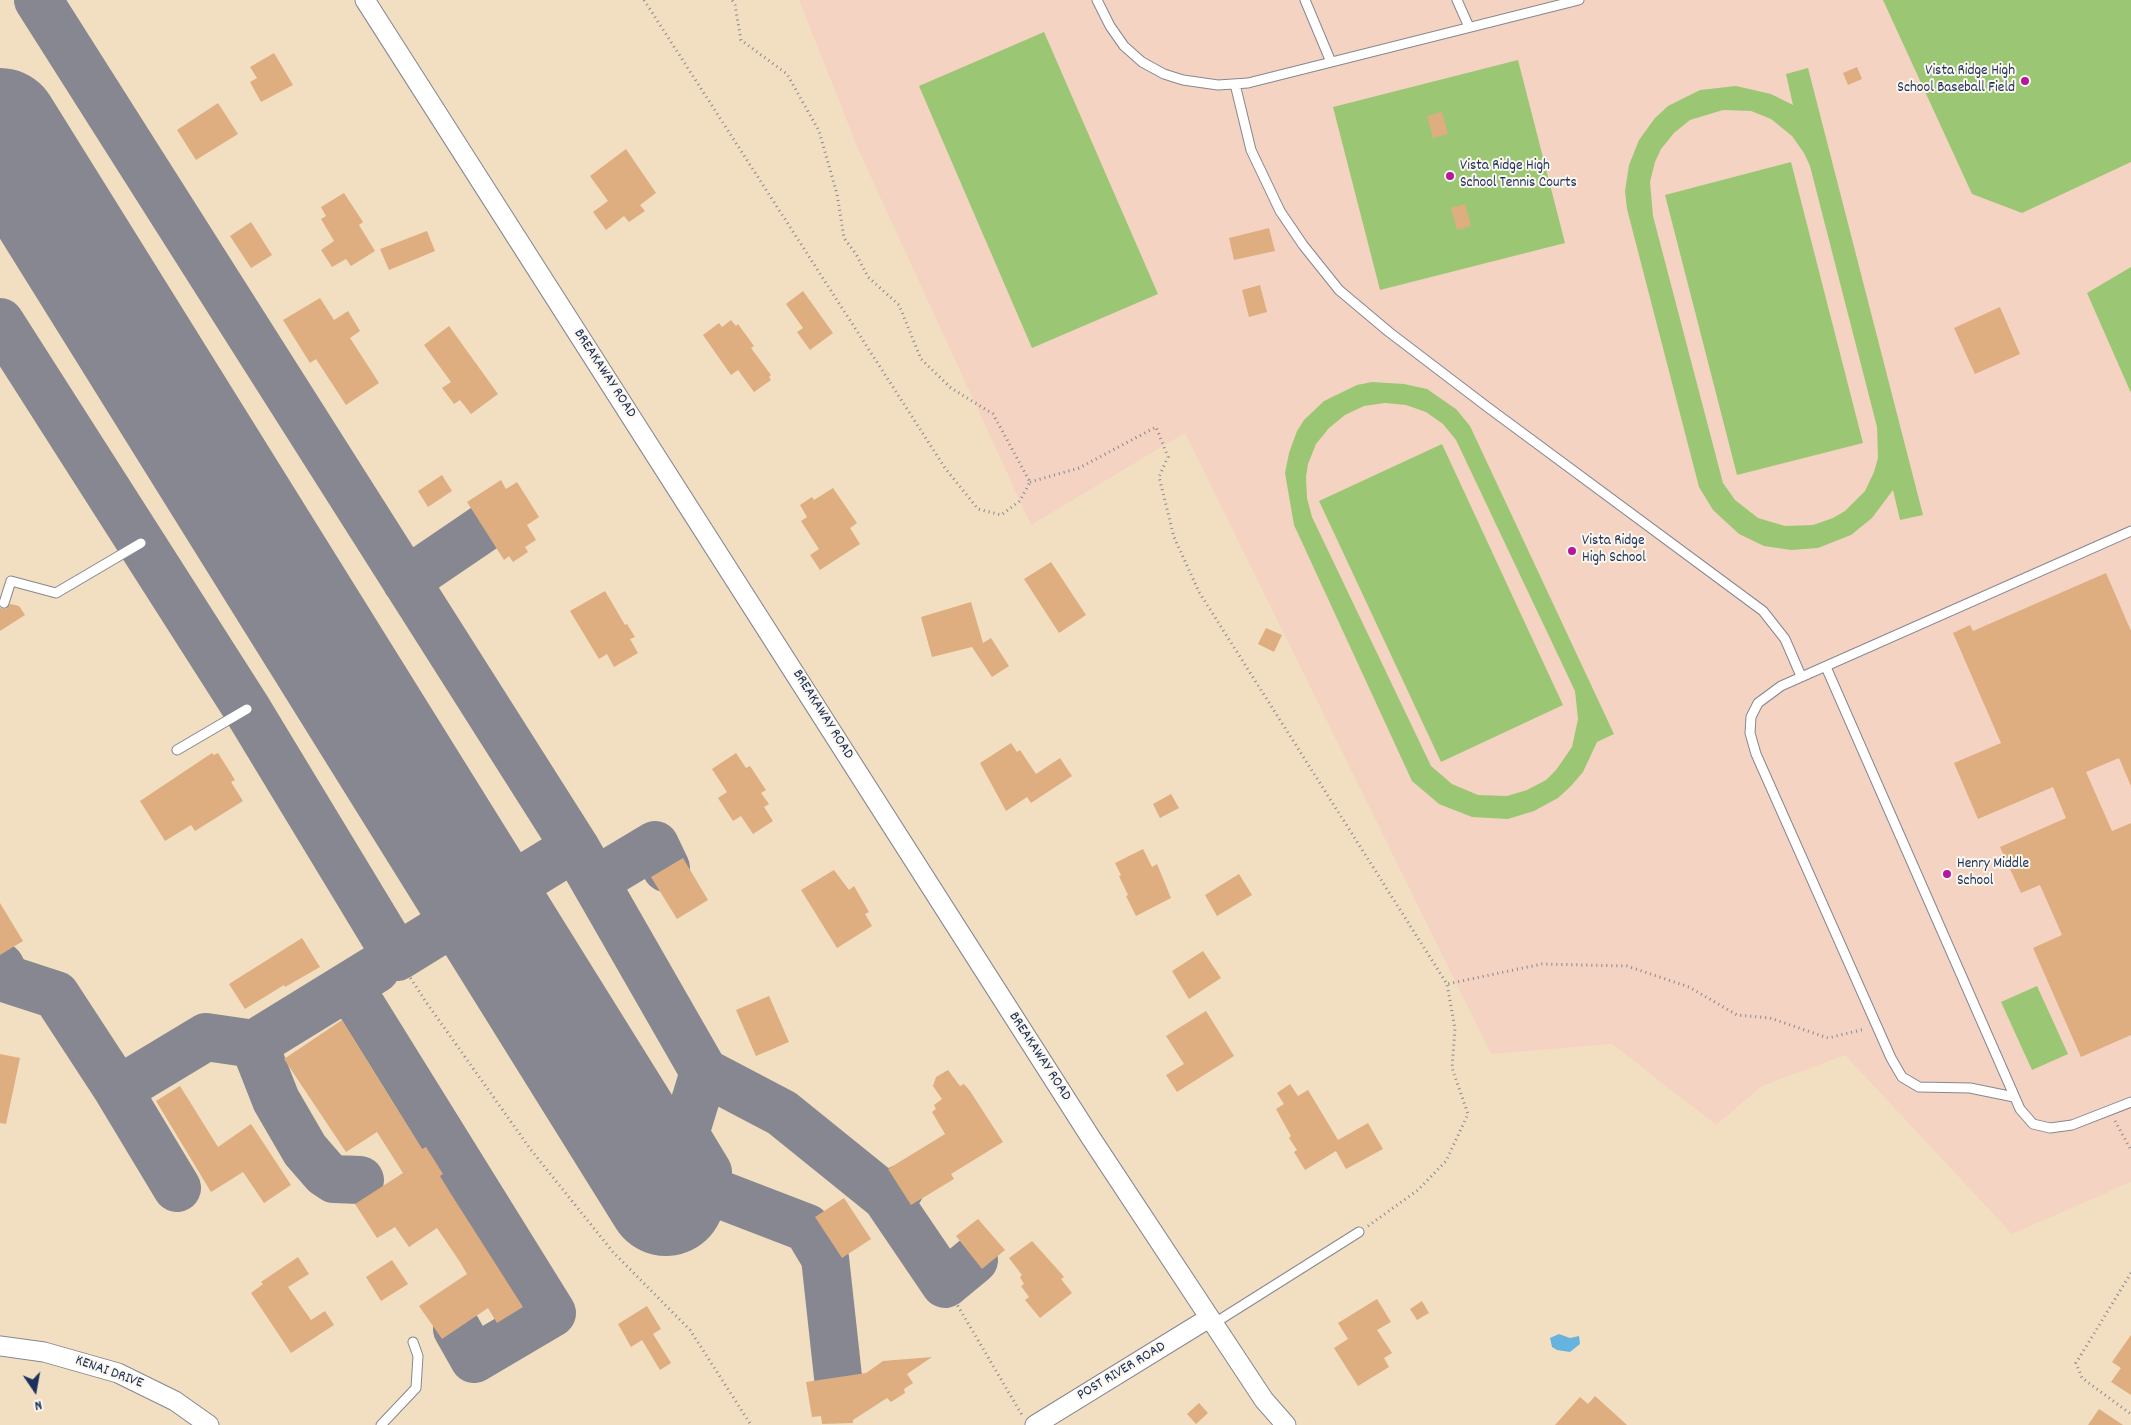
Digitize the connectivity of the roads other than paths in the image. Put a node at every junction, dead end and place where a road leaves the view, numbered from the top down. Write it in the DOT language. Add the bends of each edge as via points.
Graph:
graph roads {
  1 [pos="365,0"];
  2 [pos="1097,0"];
  3 [pos="1305,0"];
  4 [pos="1457,0"];
  5 [pos="1579,0"];
  6 [pos="1469,27"];
  7 [pos="1331,62"];
  8 [pos="1235,84"];
  9 [pos="2131,531"];
  10 [pos="141,542"];
  11 [pos="4,603"];
  12 [pos="1826,666"];
  13 [pos="1802,676"];
  14 [pos="247,709"];
  15 [pos="177,750"];
  16 [pos="2014,1097"];
  17 [pos="2131,1102"];
  18 [pos="1359,1232"];
  19 [pos="1211,1321"];
  20 [pos="413,1342"];
  21 [pos="0,1346"];
  22 [pos="1029,1421"];
  23 [pos="209,1425"];
  24 [pos="381,1425"];
  25 [pos="1286,1425"];
  1 -- 19 [label="street, BREAKAWAY ROAD"];
  2 -- 8 [label="lane" via="1124,46 1142,62 1164,74 1190,82"];
  3 -- 7 [label="lane"];
  4 -- 6 [label="lane"];
  5 -- 6 [label="lane"];
  6 -- 7 [label="lane"];
  7 -- 8 [label="lane"];
  8 -- 13 [label="lane" via="1251,150 1280,211 1339,290 1388,332 1763,611 1786,639"];
  9 -- 12 [label="lane"];
  10 -- 11 [label="lane" via="56,593 11,581"];
  12 -- 13 [label="lane"];
  12 -- 16 [label="lane"];
  13 -- 16 [label="lane" via="1758,702 1751,717 1750,733 1756,754 1891,1058 1902,1077 1920,1086 1970,1088"];
  14 -- 15 [label="lane"];
  16 -- 17 [label="lane" via="2033,1124 2050,1128 2072,1125"];
  18 -- 19 [label="lane"];
  19 -- 22 [label="street, POST RIVER ROAD"];
  19 -- 25 [label="street, BREAKAWAY ROAD" via="1264,1400"];
  20 -- 24 [label="lane" via="418,1356 416,1388"];
  21 -- 23 [label="street, KENAI DRIVE" via="44,1352 118,1373 175,1401"];
}
